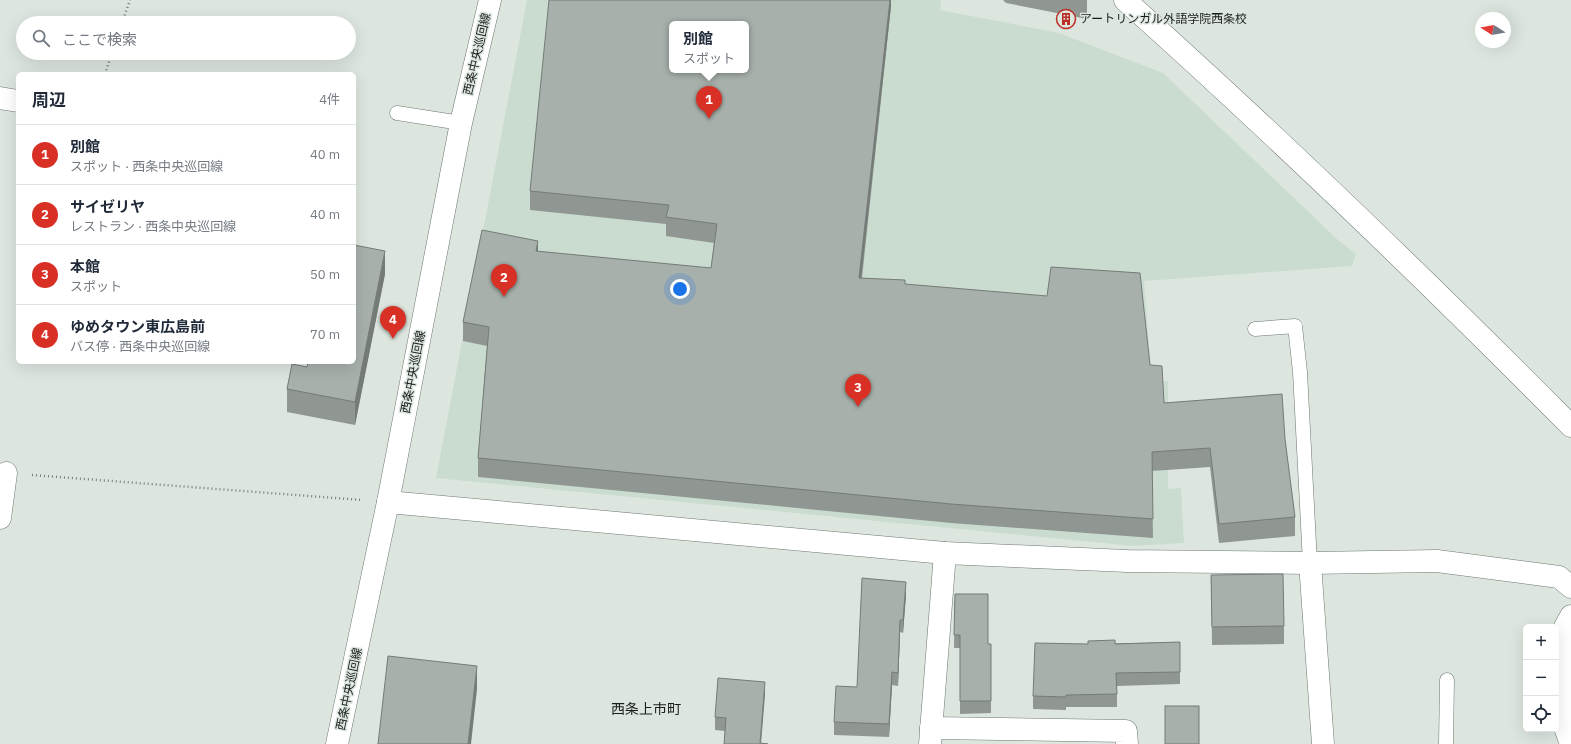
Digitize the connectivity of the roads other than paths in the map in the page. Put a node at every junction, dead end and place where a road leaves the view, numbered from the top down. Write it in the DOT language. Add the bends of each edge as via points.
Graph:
graph roads {
  1 [pos="490,0"];
  2 [pos="1125,0"];
  3 [pos="0,98"];
  4 [pos="16,100"];
  5 [pos="397,113"];
  6 [pos="461,123"];
  7 [pos="1255,329"];
  8 [pos="1571,426"];
  9 [pos="6,473"];
  10 [pos="388,502"];
  11 [pos="0,518"];
  12 [pos="945,553"];
  13 [pos="1310,563"];
  14 [pos="1571,587"];
  15 [pos="1571,616"];
  16 [pos="1447,680"];
  17 [pos="930,736"];
  18 [pos="337,744"];
  19 [pos="1127,744"];
  20 [pos="1323,744"];
  21 [pos="1446,744"];
  22 [pos="1571,744"];
  1 -- 6 [label="street, 西条中央巡回線"];
  2 -- 8 [label="street" via="1204,71 1462,316"];
  3 -- 4 [label="street"];
  5 -- 6 [label="lane"];
  6 -- 10 [label="street, 西条中央巡回線"];
  7 -- 13 [label="lane" via="1295,326 1300,372"];
  9 -- 11 [label="street"];
  10 -- 12 [label="street"];
  10 -- 18 [label="street, 西条中央巡回線"];
  12 -- 13 [label="street" via="1128,561"];
  12 -- 17 [label="street"];
  13 -- 14 [label="street" via="1437,561 1559,577"];
  13 -- 20 [label="street"];
  15 -- 22 [label="street" via="1566,627 1562,719"];
  16 -- 21 [label="lane"];
  17 -- 19 [label="street" via="1126,731"];
}
